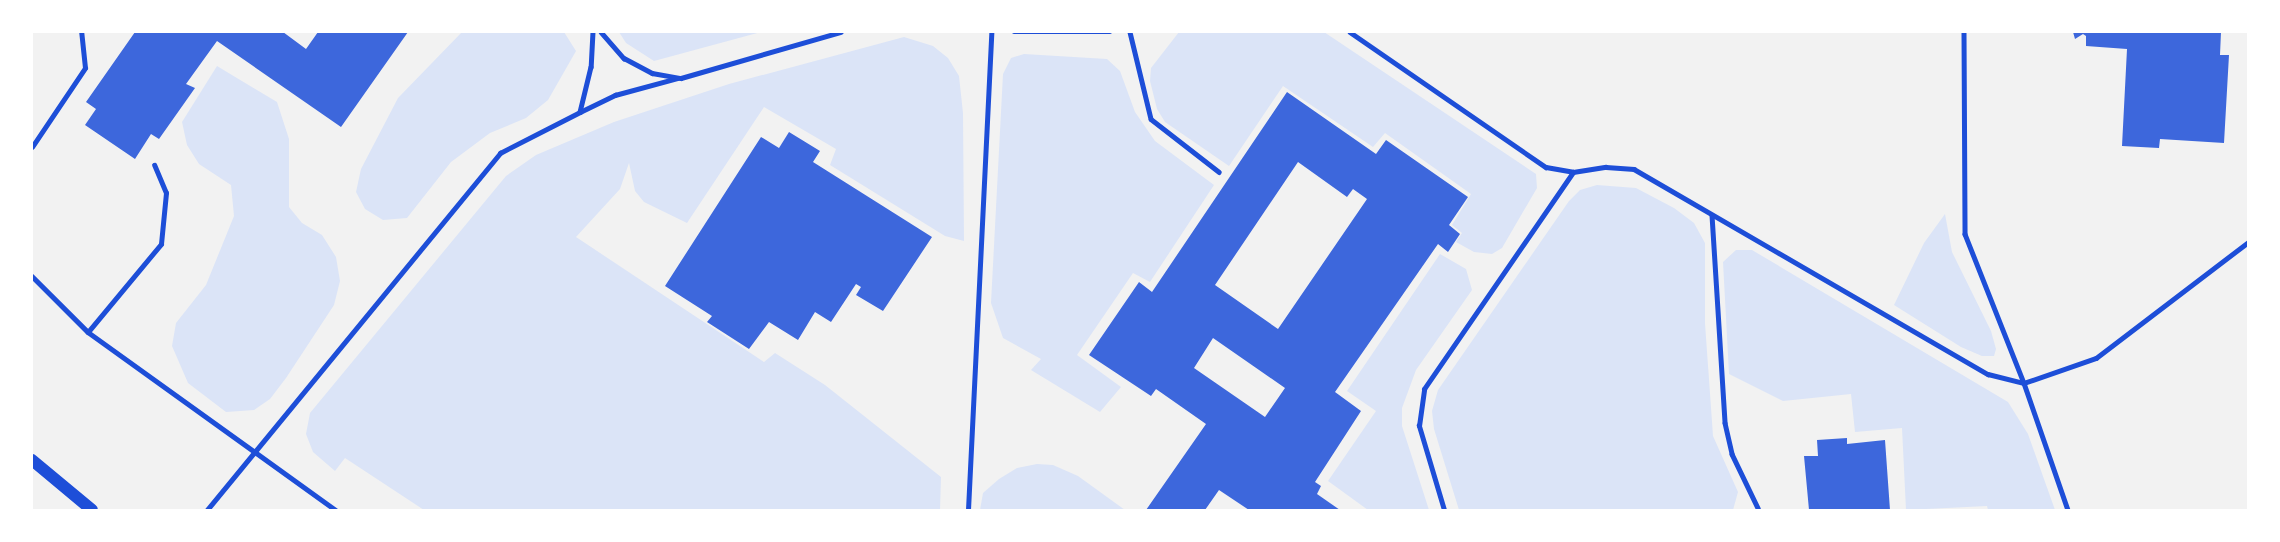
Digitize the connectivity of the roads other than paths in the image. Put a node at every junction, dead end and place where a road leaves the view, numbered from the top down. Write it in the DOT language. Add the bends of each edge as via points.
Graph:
graph roads {
  1 [pos="81,32"];
  2 [pos="593,32"];
  3 [pos="601,32"];
  4 [pos="840,32"];
  5 [pos="991,32"];
  6 [pos="1014,32"];
  7 [pos="1110,32"];
  8 [pos="1130,32"];
  9 [pos="1350,32"];
  10 [pos="1964,32"];
  11 [pos="681,78"];
  12 [pos="580,112"];
  13 [pos="32,147"];
  14 [pos="154,165"];
  15 [pos="1219,172"];
  16 [pos="1573,172"];
  17 [pos="1712,215"];
  18 [pos="2248,242"];
  19 [pos="32,276"];
  20 [pos="88,332"];
  21 [pos="2024,383"];
  22 [pos="252,453"];
  23 [pos="32,460"];
  24 [pos="1758,508"];
  25 [pos="92,510"];
  26 [pos="207,510"];
  27 [pos="336,510"];
  28 [pos="968,510"];
  29 [pos="1444,510"];
  30 [pos="2068,510"];
  1 -- 13 [label="lane" via="85,68"];
  2 -- 12 [label="lane" via="591,67"];
  3 -- 11 [label="lane" via="624,58 652,73"];
  4 -- 11 [label="lane"];
  5 -- 28 [label="lane"];
  6 -- 7 [label="lane"];
  8 -- 15 [label="lane" via="1151,119"];
  9 -- 16 [label="lane" via="1546,167"];
  10 -- 21 [label="lane" via="1965,234"];
  11 -- 12 [label="lane" via="615,95"];
  12 -- 22 [label="lane" via="500,153"];
  14 -- 20 [label="lane" via="166,193 161,244"];
  16 -- 17 [label="lane" via="1606,167 1634,169"];
  16 -- 29 [label="lane" via="1424,389 1419,426"];
  17 -- 21 [label="lane" via="1988,374"];
  17 -- 24 [label="lane" via="1725,423 1732,454"];
  18 -- 21 [label="lane" via="2096,358"];
  19 -- 20 [label="lane"];
  20 -- 22 [label="lane"];
  21 -- 30 [label="lane"];
  22 -- 26 [label="lane"];
  22 -- 27 [label="lane"];
  23 -- 25 [label="main road"];
}
